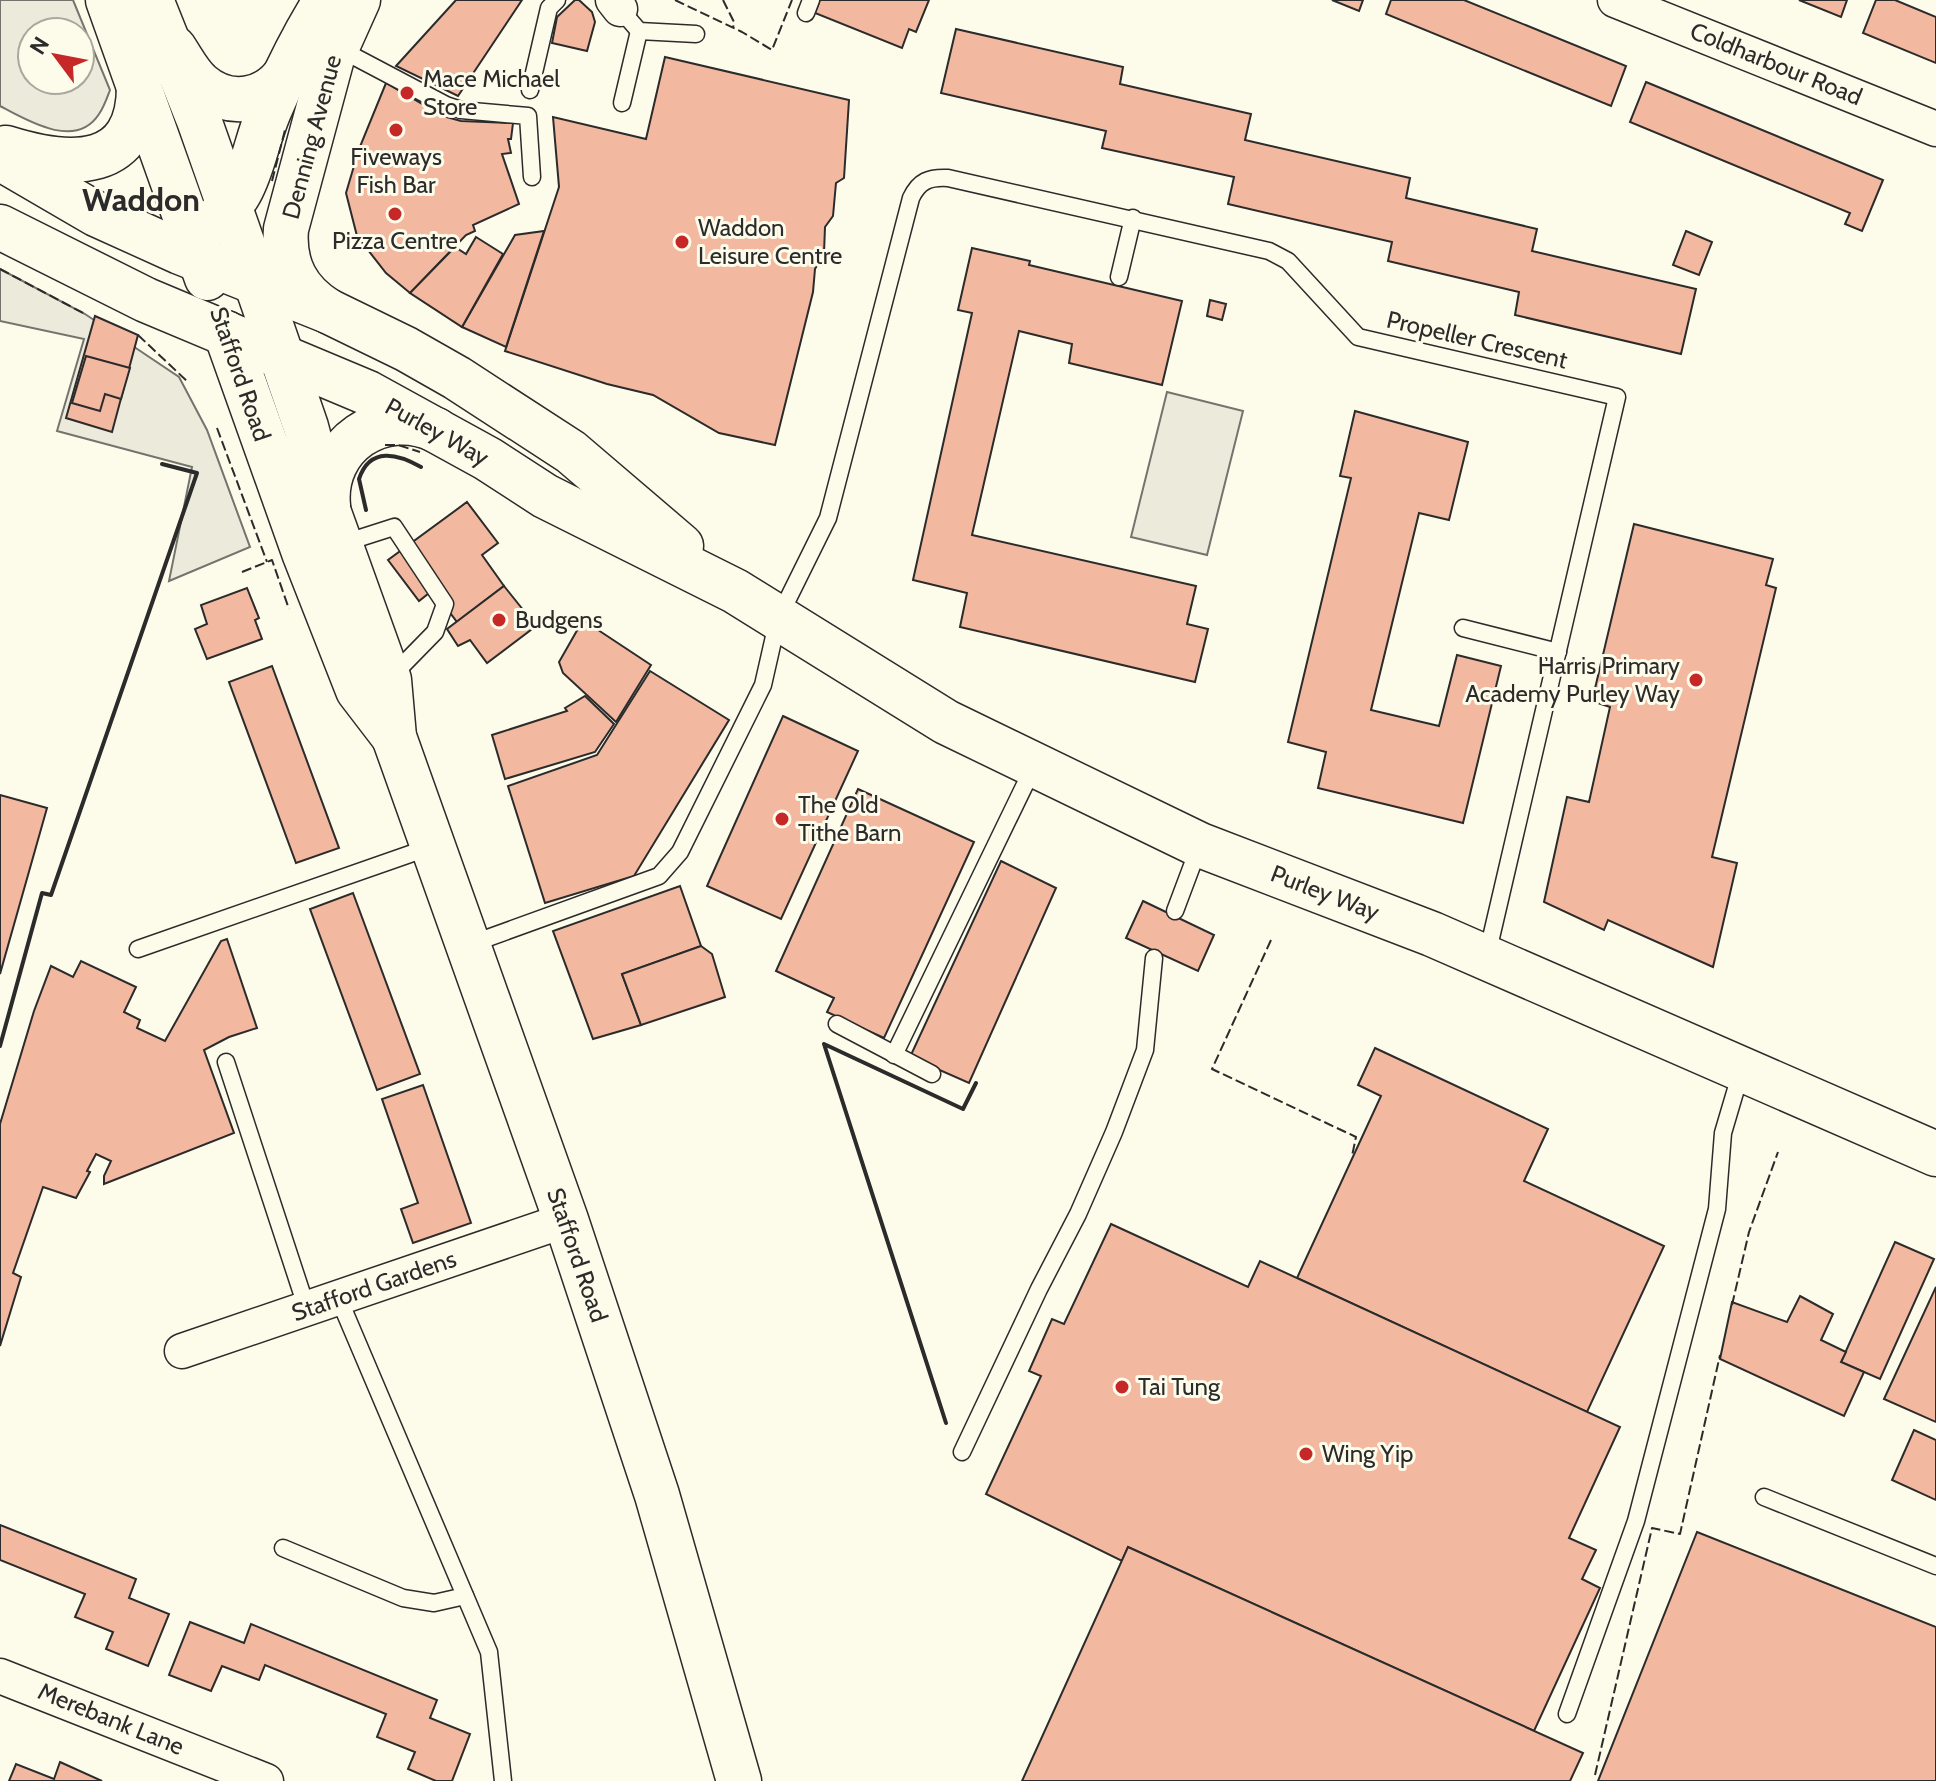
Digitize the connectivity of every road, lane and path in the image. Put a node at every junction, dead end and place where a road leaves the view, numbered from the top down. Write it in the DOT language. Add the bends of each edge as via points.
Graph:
graph roads {
  1 [pos="108,0"];
  2 [pos="326,0"];
  3 [pos="358,0"];
  4 [pos="557,0"];
  5 [pos="1615,0"];
  6 [pos="624,13"];
  7 [pos="157,16"];
  8 [pos="696,34"];
  9 [pos="336,47"];
  10 [pos="291,65"];
  11 [pos="139,84"];
  12 [pos="530,90"];
  13 [pos="622,103"];
  14 [pos="1936,129"];
  15 [pos="0,146"];
  16 [pos="0,158"];
  17 [pos="532,177"];
  18 [pos="290,213"];
  19 [pos="1133,218"];
  20 [pos="0,227"];
  21 [pos="1119,277"];
  22 [pos="244,287"];
  23 [pos="438,431"];
  24 [pos="261,434"];
  25 [pos="324,542"];
  26 [pos="735,591"];
  27 [pos="778,619"];
  28 [pos="1463,628"];
  29 [pos="1558,652"];
  30 [pos="374,685"];
  31 [pos="1035,765"];
  32 [pos="434,845"];
  33 [pos="1200,845"];
  34 [pos="1175,911"];
  35 [pos="470,944"];
  36 [pos="138,949"];
  37 [pos="1486,957"];
  38 [pos="1154,958"];
  39 [pos="837,1024"];
  40 [pos="894,1055"];
  41 [pos="226,1062"];
  42 [pos="1742,1070"];
  43 [pos="932,1074"];
  44 [pos="1936,1154"];
  45 [pos="566,1220"];
  46 [pos="339,1299"];
  47 [pos="307,1309"];
  48 [pos="182,1351"];
  49 [pos="962,1452"];
  50 [pos="1764,1497"];
  51 [pos="283,1548"];
  52 [pos="1936,1566"];
  53 [pos="465,1596"];
  54 [pos="0,1676"];
  55 [pos="1567,1714"];
  56 [pos="266,1781"];
  57 [pos="503,1781"];
  58 [pos="739,1781"];
  1 -- 11 [label="main road, Stafford Road"];
  2 -- 10 [label="main road, Denning Avenue"];
  3 -- 9 [label="main road, Denning Avenue"];
  4 -- 12 [label="lane" via="549,8"];
  5 -- 14 [label="street, Coldharbour Road"];
  6 -- 8 [label="lane"];
  6 -- 13 [label="lane"];
  7 -- 10 [label="main road" via="196,80 221,96 262,96 277,86"];
  7 -- 22 [label="main road, Stafford Road" via="199,120"];
  9 -- 17 [label="lane" via="446,105 528,116"];
  9 -- 18 [label="main road, Denning Avenue"];
  10 -- 22 [label="main road, Denning Avenue" via="245,185"];
  11 -- 15 [label="main road" via="134,121 112,149 75,161 38,158"];
  11 -- 22 [label="main road, Stafford Road" via="177,193"];
  16 -- 22 [label="main road, Purley Way" via="96,214"];
  18 -- 22 [label="main road"];
  18 -- 22 [label="main road" via="268,227"];
  18 -- 22 [label="main road, Denning Avenue" via="286,256 293,278 308,297"];
  19 -- 21 [label="lane"];
  19 -- 27 [label="lane, Propeller Crescent" via="948,178 931,177 916,186 828,518"];
  19 -- 29 [label="lane, Propeller Crescent" via="1269,251 1288,261 1358,337 1617,397"];
  20 -- 22 [label="main road, Purley Way" via="136,294"];
  22 -- 23 [label="main road, Purley Way" via="368,393"];
  22 -- 24 [label="main road, Stafford Road"];
  22 -- 24 [label="main road"];
  22 -- 25 [label="main road, Stafford Road" via="306,427"];
  22 -- 26 [label="main road, Purley Way" via="406,349 457,378 571,452"];
  23 -- 25 [label="main road" via="410,422 389,423 351,440 331,473"];
  23 -- 26 [label="main road, Purley Way" via="545,496"];
  24 -- 25 [label="main road, Stafford Road"];
  25 -- 30 [label="main road, Stafford Road"];
  25 -- 30 [label="lane" via="394,527 445,604 435,632"];
  26 -- 27 [label="main road, Purley Way"];
  27 -- 31 [label="main road, Purley Way" via="946,722"];
  27 -- 35 [label="lane" via="763,685 680,852 659,876"];
  28 -- 29 [label="lane"];
  29 -- 37 [label="lane, Propeller Crescent"];
  30 -- 32 [label="main road, Stafford Road"];
  31 -- 33 [label="main road, Purley Way"];
  31 -- 40 [label="lane"];
  32 -- 35 [label="main road, Stafford Road"];
  32 -- 36 [label="lane"];
  33 -- 34 [label="lane"];
  33 -- 37 [label="main road, Purley Way"];
  35 -- 45 [label="main road, Stafford Road"];
  37 -- 42 [label="main road, Purley Way"];
  38 -- 49 [label="lane" via="1145,1050 1114,1132"];
  39 -- 40 [label="lane"];
  40 -- 43 [label="lane"];
  41 -- 47 [label="lane"];
  42 -- 44 [label="main road, Purley Way"];
  42 -- 55 [label="lane" via="1723,1133 1717,1209 1636,1521"];
  45 -- 46 [label="street, Stafford Gardens"];
  45 -- 58 [label="main road, Stafford Road" via="657,1495"];
  46 -- 47 [label="street, Stafford Gardens"];
  46 -- 53 [label="lane"];
  47 -- 48 [label="street, Stafford Gardens"];
  50 -- 52 [label="lane"];
  51 -- 53 [label="lane" via="403,1598 434,1603"];
  53 -- 57 [label="lane" via="489,1652"];
  54 -- 56 [label="street, Merebank Lane"];
}
